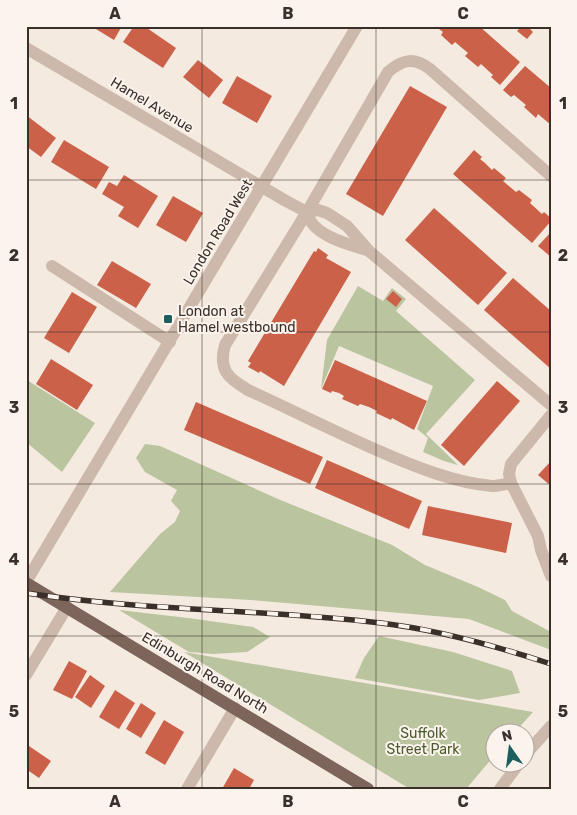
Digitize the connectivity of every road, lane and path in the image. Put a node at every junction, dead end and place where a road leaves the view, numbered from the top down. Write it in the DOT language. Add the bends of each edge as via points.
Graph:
graph roads {
  1 [pos="357,26"];
  2 [pos="26,48"];
  3 [pos="551,176"];
  4 [pos="262,188"];
  5 [pos="307,212"];
  6 [pos="368,251"];
  7 [pos="52,266"];
  8 [pos="170,342"];
  9 [pos="551,405"];
  10 [pos="551,415"];
  11 [pos="511,483"];
  12 [pos="551,576"];
  13 [pos="26,583"];
  14 [pos="67,607"];
  15 [pos="26,675"];
  16 [pos="235,708"];
  17 [pos="551,726"];
  18 [pos="534,745"];
  19 [pos="513,772"];
  20 [pos="187,789"];
  21 [pos="368,789"];
  22 [pos="500,789"];
  1 -- 4 [label="street, London Road West"];
  2 -- 4 [label="street, Hamel Avenue"];
  3 -- 5 [label="street" via="430,68 423,63 406,61 388,72"];
  4 -- 5 [label="street, Hamel Avenue"];
  4 -- 8 [label="street, London Road West"];
  5 -- 6 [label="street" via="308,220 316,229"];
  5 -- 6 [label="street" via="318,210 327,213 347,226"];
  5 -- 11 [label="street" via="225,345 221,358 233,381 411,465 475,483 493,486"];
  6 -- 9 [label="street"];
  7 -- 8 [label="street"];
  8 -- 13 [label="street, London Road West"];
  10 -- 11 [label="street" via="511,464"];
  11 -- 12 [label="street" via="538,536"];
  13 -- 14 [label="main road, Edinburgh Road North"];
  14 -- 15 [label="street"];
  14 -- 16 [label="main road, Edinburgh Road North"];
  16 -- 20 [label="street"];
  16 -- 21 [label="main road, Edinburgh Road North"];
  17 -- 18 [label="street"];
  19 -- 22 [label="street"];
}
